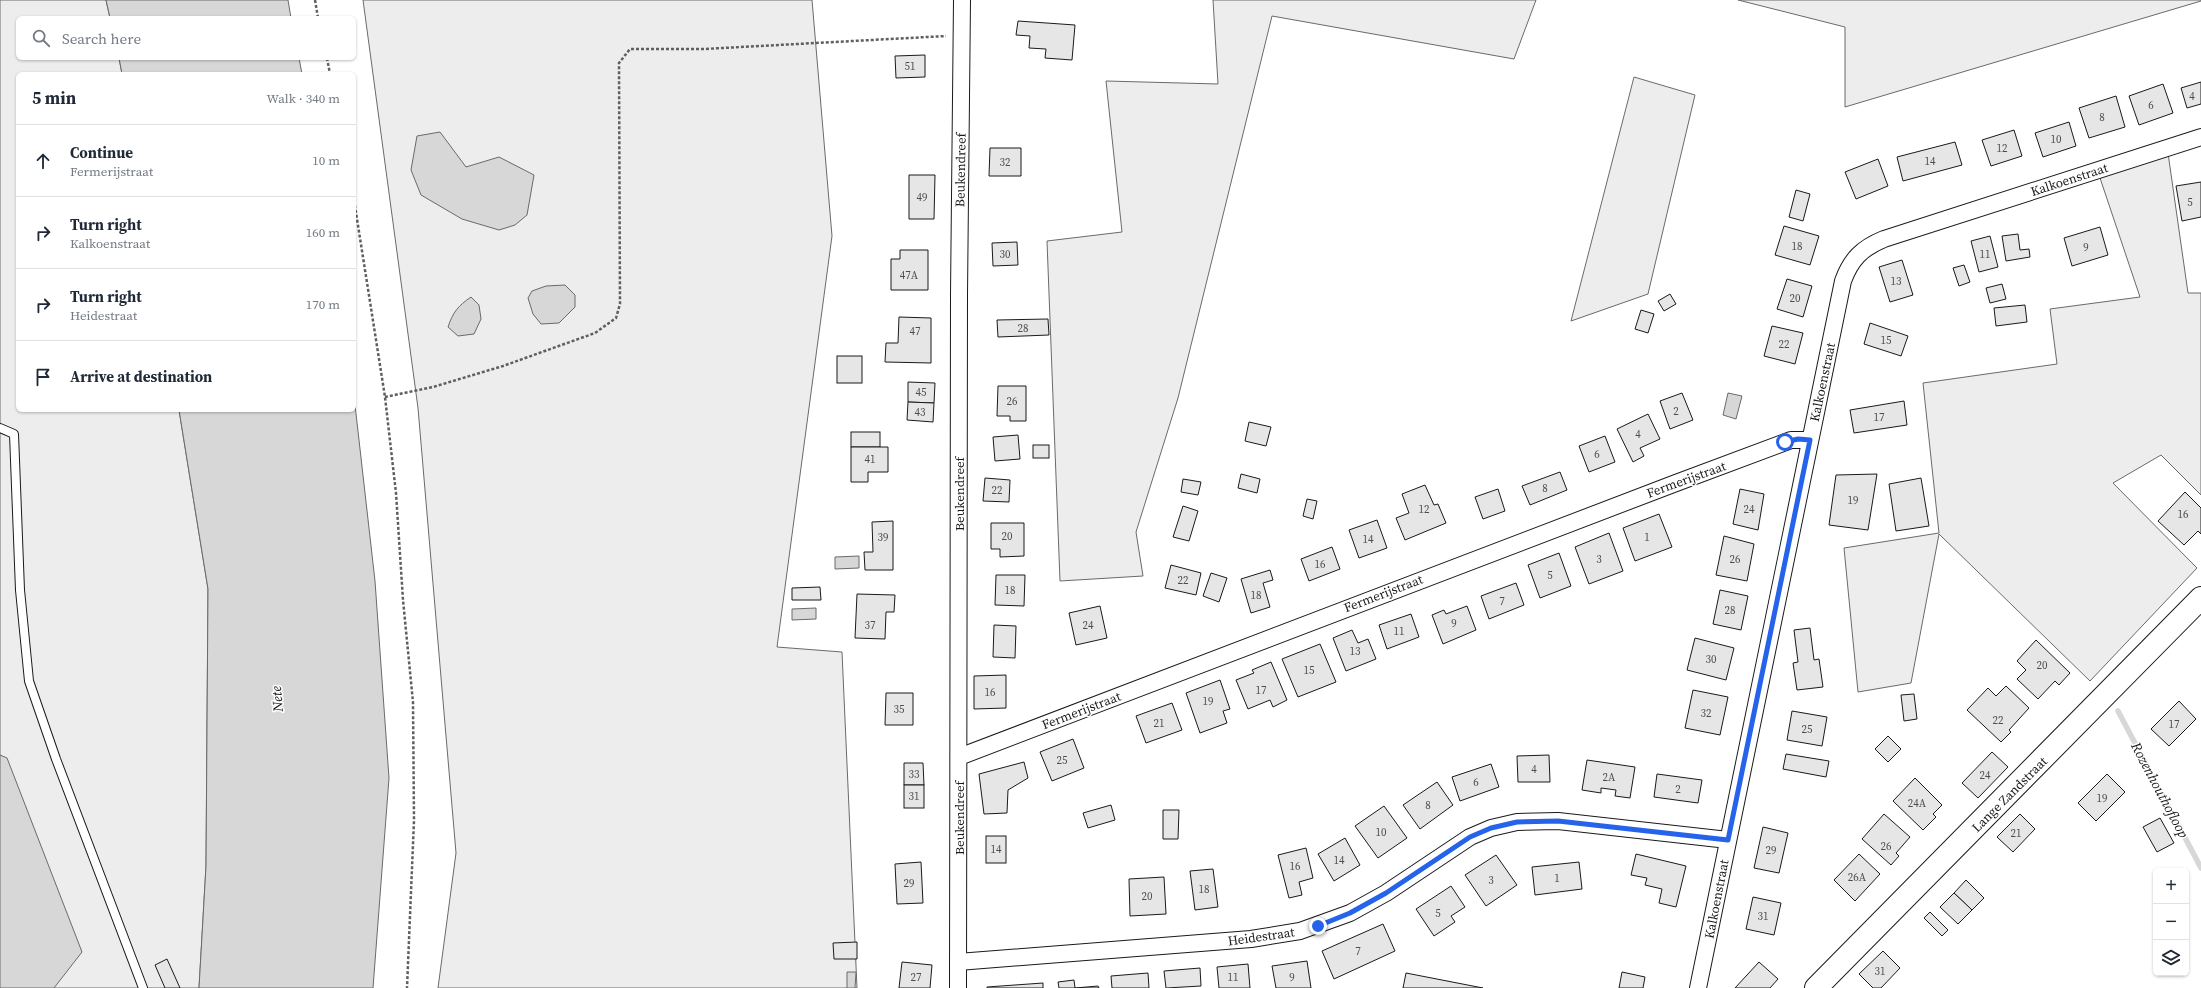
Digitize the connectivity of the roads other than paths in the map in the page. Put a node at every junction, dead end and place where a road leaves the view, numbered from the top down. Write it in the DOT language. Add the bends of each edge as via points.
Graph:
graph roads {
  1 [pos="962,0"];
  2 [pos="2201,137"];
  3 [pos="0,428"];
  4 [pos="1810,440"];
  5 [pos="2201,598"];
  6 [pos="959,757"];
  7 [pos="1728,840"];
  8 [pos="958,962"];
  9 [pos="143,988"];
  10 [pos="958,988"];
  11 [pos="1698,988"];
  12 [pos="1816,988"];
  1 -- 6 [label="street, Beukendreef"];
  2 -- 4 [label="street, Kalkoenstraat" via="1884,239 1862,250 1854,257 1843,281"];
  3 -- 9 [label="lane" via="14,434 20,590 29,681"];
  4 -- 6 [label="street, Fermerijstraat" via="1791,440 1683,480"];
  4 -- 7 [label="street, Kalkoenstraat"];
  5 -- 12 [label="street, Lange Zandstraat"];
  6 -- 8 [label="street, Beukendreef"];
  7 -- 8 [label="street, Heidestraat" via="1558,821 1517,822 1491,828 1470,837 1386,893 1350,913 1300,931 1252,939"];
  7 -- 11 [label="street, Kalkoenstraat"];
  8 -- 10 [label="street, Beukendreef"];
}
